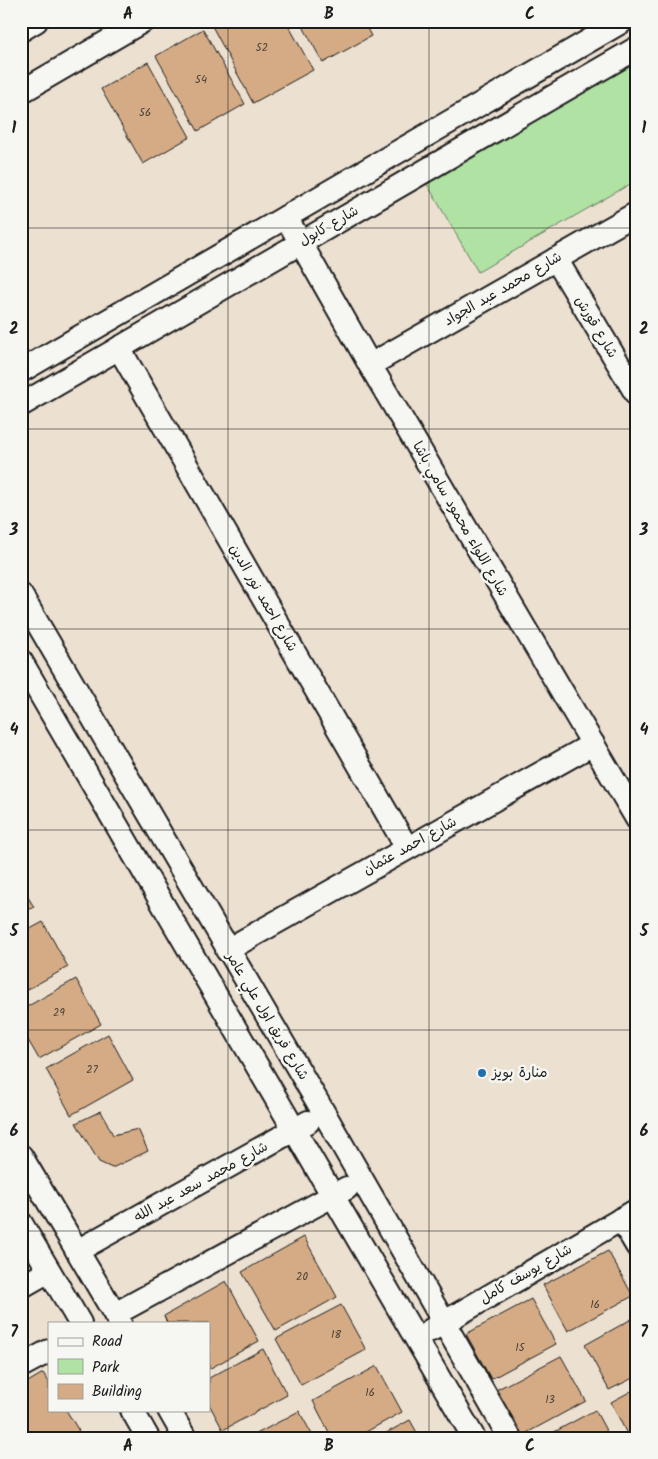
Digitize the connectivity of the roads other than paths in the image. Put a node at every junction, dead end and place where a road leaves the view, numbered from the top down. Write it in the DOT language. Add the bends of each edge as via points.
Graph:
graph roads {
  1 [pos="36,21"];
  2 [pos="143,21"];
  3 [pos="623,21"];
  4 [pos="21,30"];
  5 [pos="637,48"];
  6 [pos="21,92"];
  7 [pos="637,213"];
  8 [pos="286,217"];
  9 [pos="301,243"];
  10 [pos="556,259"];
  11 [pos="119,348"];
  12 [pos="370,365"];
  13 [pos="21,371"];
  14 [pos="637,395"];
  15 [pos="21,405"];
  16 [pos="21,595"];
  17 [pos="21,661"];
  18 [pos="592,744"];
  19 [pos="637,819"];
  20 [pos="407,848"];
  21 [pos="228,950"];
  22 [pos="324,1113"];
  23 [pos="295,1129"];
  24 [pos="21,1156"];
  25 [pos="362,1180"];
  26 [pos="334,1195"];
  27 [pos="629,1214"];
  28 [pos="21,1223"];
  29 [pos="637,1246"];
  30 [pos="77,1251"];
  31 [pos="49,1271"];
  32 [pos="21,1287"];
  33 [pos="117,1318"];
  34 [pos="79,1322"];
  35 [pos="443,1323"];
  36 [pos="416,1339"];
  37 [pos="48,1352"];
  38 [pos="21,1366"];
  39 [pos="133,1412"];
  40 [pos="170,1412"];
  41 [pos="148,1438"];
  42 [pos="185,1438"];
  43 [pos="474,1438"];
  44 [pos="510,1438"];
  1 -- 4 [label="street"];
  2 -- 6 [label="street"];
  3 -- 8 [label="street"];
  5 -- 9 [label="street, شارع كابول"];
  7 -- 10 [label="street, شارع محمد عبد الجواد"];
  8 -- 9 [label="street, شارع اللواء محمود سامي باشا"];
  8 -- 13 [label="street"];
  9 -- 11 [label="street, شارع كابول"];
  9 -- 12 [label="street, شارع اللواء محمود سامي باشا"];
  10 -- 12 [label="street, شارع محمد عبد الجواد"];
  10 -- 14 [label="street, شارع قورش"];
  11 -- 15 [label="street, شارع كابول"];
  11 -- 20 [label="street, شارع احمد نور الدين"];
  12 -- 18 [label="street, شارع اللواء محمود سامي باشا"];
  16 -- 21 [label="street, شارع فريق اول علي عامر"];
  17 -- 23 [label="street"];
  18 -- 19 [label="street, شارع اللواء محمود سامي باشا"];
  18 -- 20 [label="street, شارع احمد عثمان"];
  20 -- 21 [label="street, شارع احمد عثمان"];
  21 -- 22 [label="street, شارع فريق اول علي عامر"];
  22 -- 23 [label="street, شارع محمد سعد عبد الله"];
  22 -- 25 [label="street, شارع فريق اول علي عامر"];
  23 -- 26 [label="street"];
  23 -- 30 [label="street, شارع محمد سعد عبد الله"];
  24 -- 30 [label="street"];
  25 -- 26 [label="street"];
  25 -- 35 [label="street, شارع فريق اول علي عامر"];
  26 -- 33 [label="street"];
  26 -- 36 [label="street"];
  27 -- 29 [label="street"];
  27 -- 35 [label="street, شارع يوسف كامل"];
  28 -- 31 [label="street"];
  30 -- 33 [label="street"];
  31 -- 32 [label="street"];
  31 -- 34 [label="street"];
  35 -- 36 [label="street, شارع يوسف كامل"];
  35 -- 44 [label="street, شارع فريق اول علي عامر"];
  36 -- 43 [label="street"];
  37 -- 38 [label="street"];
  39 -- 41 [label="street"];
  40 -- 42 [label="street"];
}
